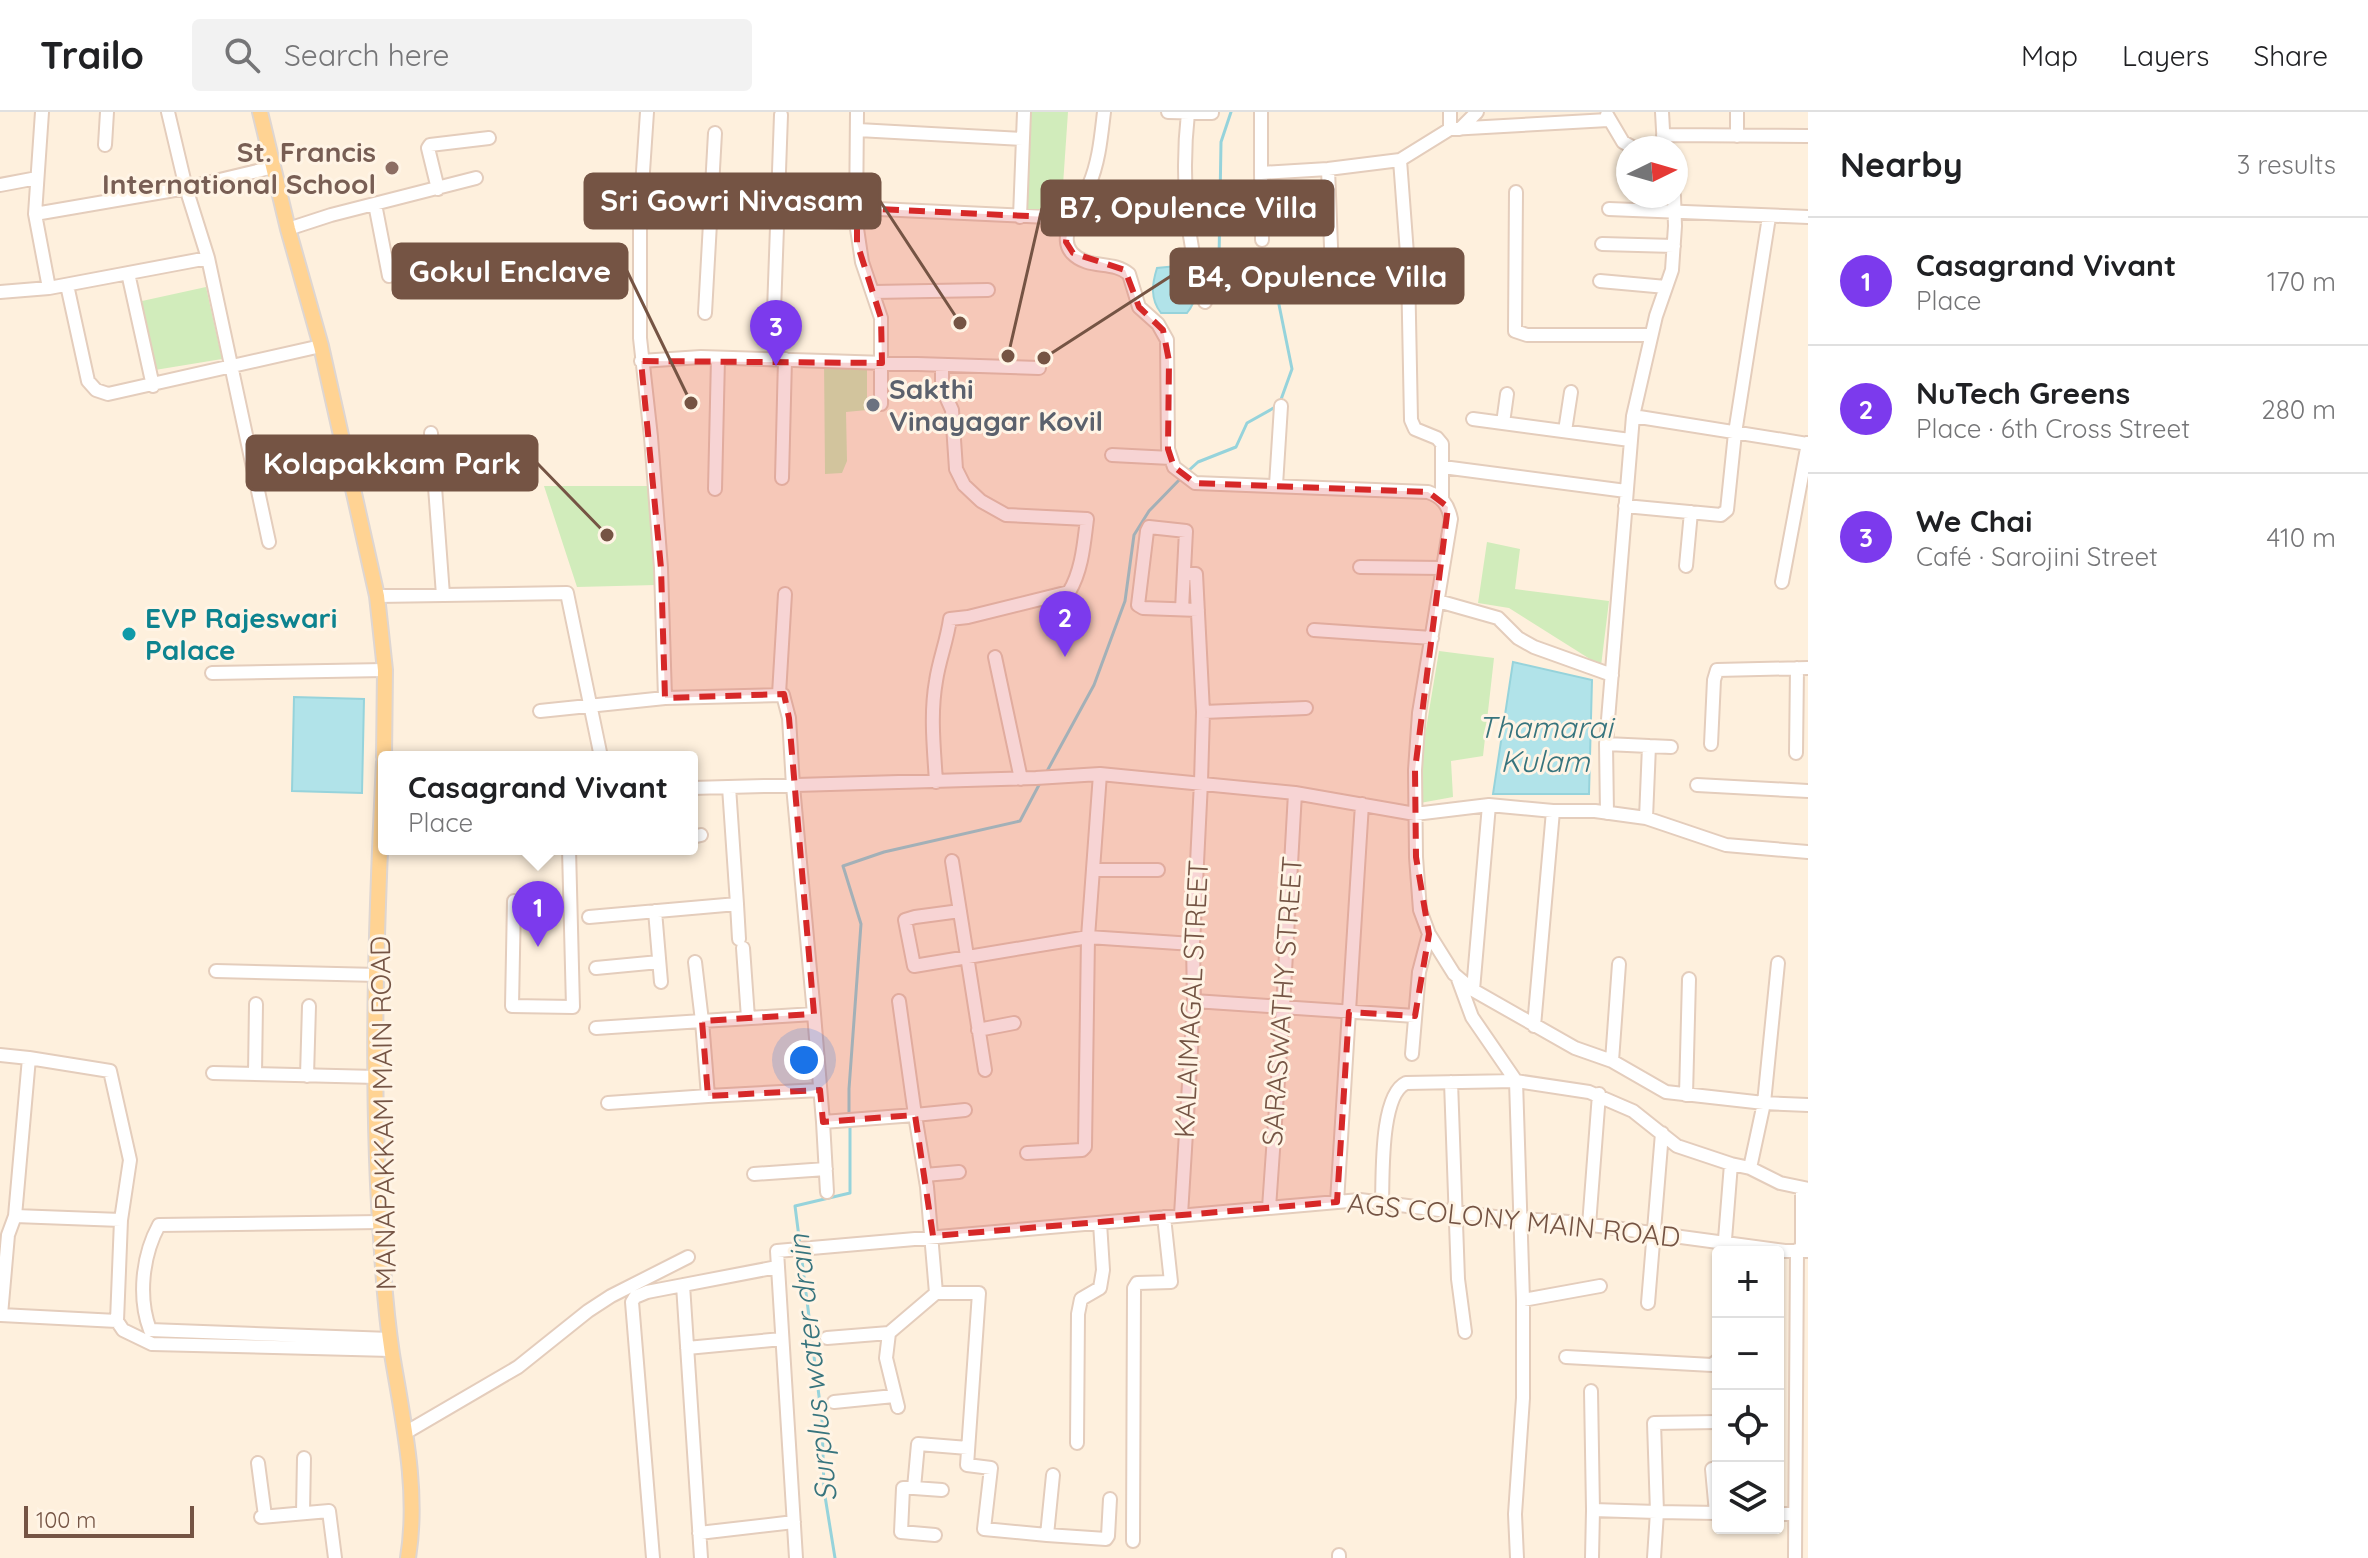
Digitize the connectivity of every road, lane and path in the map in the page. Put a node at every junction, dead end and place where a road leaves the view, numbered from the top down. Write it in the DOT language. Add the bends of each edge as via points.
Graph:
graph roads {
  1 [pos="42,112"];
  2 [pos="107,112"];
  3 [pos="168,112"];
  4 [pos="260,112"];
  5 [pos="647,112"];
  6 [pos="857,112"];
  7 [pos="1024,112"];
  8 [pos="1104,112"];
  9 [pos="1168,112"];
  10 [pos="1261,112"];
  11 [pos="1450,112"];
  12 [pos="1477,112"];
  13 [pos="1662,112"];
  14 [pos="1737,112"];
  15 [pos="1188,113"];
  16 [pos="1212,113"];
  17 [pos="781,115"];
  18 [pos="1608,116"];
  19 [pos="1455,129"];
  20 [pos="858,130"];
  21 [pos="715,133"];
  22 [pos="1620,136"];
  23 [pos="1663,136"];
  24 [pos="1737,136"];
  25 [pos="1807,136"];
  26 [pos="489,138"];
  27 [pos="1023,139"];
  28 [pos="1688,140"];
  29 [pos="105,145"];
  30 [pos="1400,160"];
  31 [pos="274,167"];
  32 [pos="1328,169"];
  33 [pos="1261,173"];
  34 [pos="37,178"];
  35 [pos="476,178"];
  36 [pos="0,185"];
  37 [pos="186,188"];
  38 [pos="438,189"];
  39 [pos="1516,192"];
  40 [pos="375,204"];
  41 [pos="857,208"];
  42 [pos="1675,208"];
  43 [pos="1609,209"];
  44 [pos="1675,212"];
  45 [pos="35,214"];
  46 [pos="640,216"];
  47 [pos="1020,217"];
  48 [pos="1769,217"];
  49 [pos="1808,217"];
  50 [pos="1069,218"];
  51 [pos="710,219"];
  52 [pos="776,220"];
  53 [pos="856,222"];
  54 [pos="288,229"];
  55 [pos="1262,240"];
  56 [pos="1602,244"];
  57 [pos="1674,246"];
  58 [pos="208,258"];
  59 [pos="1408,267"];
  60 [pos="1332,272"];
  61 [pos="128,273"];
  62 [pos="1283,275"];
  63 [pos="389,276"];
  64 [pos="1600,281"];
  65 [pos="67,285"];
  66 [pos="1666,287"];
  67 [pos="49,288"];
  68 [pos="988,290"];
  69 [pos="0,292"];
  70 [pos="873,292"];
  71 [pos="1205,302"];
  72 [pos="774,311"];
  73 [pos="705,313"];
  74 [pos="1651,335"];
  75 [pos="321,346"];
  76 [pos="718,358"];
  77 [pos="785,359"];
  78 [pos="641,361"];
  79 [pos="882,364"];
  80 [pos="945,366"];
  81 [pos="231,368"];
  82 [pos="1039,368"];
  83 [pos="153,386"];
  84 [pos="1571,392"];
  85 [pos="1507,394"];
  86 [pos="881,404"];
  87 [pos="1281,406"];
  88 [pos="1633,416"];
  89 [pos="1473,419"];
  90 [pos="1503,423"];
  91 [pos="1565,431"];
  92 [pos="431,433"];
  93 [pos="1735,433"];
  94 [pos="1630,440"];
  95 [pos="1808,443"];
  96 [pos="1112,455"];
  97 [pos="1171,458"];
  98 [pos="1443,467"];
  99 [pos="782,478"];
  100 [pos="1276,485"];
  101 [pos="715,489"];
  102 [pos="1626,491"];
  103 [pos="1442,499"];
  104 [pos="1625,506"];
  105 [pos="1691,512"];
  106 [pos="269,542"];
  107 [pos="1686,566"];
  108 [pos="1360,567"];
  109 [pos="1442,568"];
  110 [pos="1190,574"];
  111 [pos="1782,582"];
  112 [pos="785,594"];
  113 [pos="443,595"];
  114 [pos="377,596"];
  115 [pos="1438,601"];
  116 [pos="1182,609"];
  117 [pos="1198,610"];
  118 [pos="1314,630"];
  119 [pos="1432,638"];
  120 [pos="995,657"];
  121 [pos="1803,668"];
  122 [pos="385,670"];
  123 [pos="212,673"];
  124 [pos="1612,675"];
  125 [pos="779,694"];
  126 [pos="665,698"];
  127 [pos="590,704"];
  128 [pos="1306,708"];
  129 [pos="540,711"];
  130 [pos="1203,712"];
  131 [pos="1606,744"];
  132 [pos="1711,744"];
  133 [pos="1649,746"];
  134 [pos="1671,747"];
  135 [pos="384,751"];
  136 [pos="600,751"];
  137 [pos="1796,753"];
  138 [pos="1100,774"];
  139 [pos="1021,779"];
  140 [pos="936,782"];
  141 [pos="1201,782"];
  142 [pos="1697,785"];
  143 [pos="793,786"];
  144 [pos="729,787"];
  145 [pos="698,788"];
  146 [pos="1808,791"];
  147 [pos="1295,793"];
  148 [pos="1362,804"];
  149 [pos="1489,805"];
  150 [pos="1553,811"];
  151 [pos="1607,813"];
  152 [pos="1415,814"];
  153 [pos="1646,818"];
  154 [pos="1808,852"];
  155 [pos="381,855"];
  156 [pos="569,855"];
  157 [pos="952,861"];
  158 [pos="1093,870"];
  159 [pos="1158,870"];
  160 [pos="514,901"];
  161 [pos="737,904"];
  162 [pos="655,911"];
  163 [pos="960,911"];
  164 [pos="589,917"];
  165 [pos="1429,934"];
  166 [pos="1088,937"];
  167 [pos="1193,944"];
  168 [pos="967,957"];
  169 [pos="659,962"];
  170 [pos="695,962"];
  171 [pos="1778,963"];
  172 [pos="1619,964"];
  173 [pos="596,968"];
  174 [pos="216,971"];
  175 [pos="378,975"];
  176 [pos="1458,979"];
  177 [pos="1689,979"];
  178 [pos="661,982"];
  179 [pos="1473,990"];
  180 [pos="899,1001"];
  181 [pos="1194,1001"];
  182 [pos="256,1004"];
  183 [pos="309,1006"];
  184 [pos="1283,1007"];
  185 [pos="1349,1012"];
  186 [pos="814,1014"];
  187 [pos="1415,1016"];
  188 [pos="748,1018"];
  189 [pos="702,1021"];
  190 [pos="1014,1023"];
  191 [pos="1534,1026"];
  192 [pos="596,1028"];
  193 [pos="978,1030"];
  194 [pos="1412,1054"];
  195 [pos="0,1055"];
  196 [pos="29,1058"];
  197 [pos="1612,1061"];
  198 [pos="985,1070"];
  199 [pos="213,1073"];
  200 [pos="255,1074"];
  201 [pos="307,1076"];
  202 [pos="377,1077"];
  203 [pos="1516,1081"];
  204 [pos="1451,1082"];
  205 [pos="820,1090"];
  206 [pos="1599,1094"];
  207 [pos="1686,1095"];
  208 [pos="708,1096"];
  209 [pos="608,1103"];
  210 [pos="1764,1103"];
  211 [pos="1808,1105"];
  212 [pos="965,1110"];
  213 [pos="915,1115"];
  214 [pos="823,1122"];
  215 [pos="1662,1133"];
  216 [pos="1027,1153"];
  217 [pos="1731,1164"];
  218 [pos="1750,1168"];
  219 [pos="826,1169"];
  220 [pos="959,1172"];
  221 [pos="754,1174"];
  222 [pos="925,1175"];
  223 [pos="1805,1188"];
  224 [pos="827,1192"];
  225 [pos="1337,1202"];
  226 [pos="1382,1202"];
  227 [pos="1269,1208"];
  228 [pos="1455,1213"];
  229 [pos="1181,1215"];
  230 [pos="15,1216"];
  231 [pos="1164,1217"];
  232 [pos="1520,1219"];
  233 [pos="121,1220"];
  234 [pos="380,1222"];
  235 [pos="1100,1223"];
  236 [pos="1589,1225"];
  237 [pos="1653,1233"];
  238 [pos="933,1236"];
  239 [pos="4,1240"];
  240 [pos="1719,1246"];
  241 [pos="1724,1246"];
  242 [pos="1802,1251"];
  243 [pos="688,1257"];
  244 [pos="777,1267"];
  245 [pos="683,1285"];
  246 [pos="1600,1286"];
  247 [pos="936,1293"];
  248 [pos="1523,1300"];
  249 [pos="1648,1303"];
  250 [pos="117,1321"];
  251 [pos="1465,1332"];
  252 [pos="889,1333"];
  253 [pos="827,1338"];
  254 [pos="782,1339"];
  255 [pos="391,1344"];
  256 [pos="687,1348"];
  257 [pos="1566,1357"];
  258 [pos="1712,1365"];
  259 [pos="1591,1391"];
  260 [pos="834,1402"];
  261 [pos="1712,1422"];
  262 [pos="405,1433"];
  263 [pos="1077,1443"];
  264 [pos="968,1448"];
  265 [pos="304,1458"];
  266 [pos="258,1463"];
  267 [pos="1053,1475"];
  268 [pos="914,1488"];
  269 [pos="1794,1489"];
  270 [pos="942,1490"];
  271 [pos="1808,1490"];
  272 [pos="1110,1499"];
  273 [pos="1593,1510"];
  274 [pos="1657,1512"];
  275 [pos="303,1513"];
  276 [pos="1712,1513"];
  277 [pos="1784,1514"];
  278 [pos="1794,1514"];
  279 [pos="794,1522"];
  280 [pos="699,1533"];
  281 [pos="935,1535"];
  282 [pos="1047,1535"];
  283 [pos="1133,1541"];
  284 [pos="335,1558"];
  285 [pos="408,1558"];
  286 [pos="653,1558"];
  287 [pos="701,1558"];
  288 [pos="796,1558"];
  289 [pos="1517,1558"];
  290 [pos="1592,1558"];
  291 [pos="1654,1558"];
  292 [pos="1795,1558"];
  1 -- 34 [label="street"];
  2 -- 29 [label="street"];
  3 -- 37 [label="street"];
  4 -- 31 [label="main road, MANAPAKKAM MAIN ROAD"];
  5 -- 46 [label="street"];
  6 -- 20 [label="street"];
  7 -- 27 [label="street"];
  8 -- 50 [label="street" via="1097,161"];
  9 -- 15 [label="street"];
  10 -- 33 [label="street"];
  11 -- 19 [label="street"];
  12 -- 19 [label="street"];
  13 -- 23 [label="street"];
  14 -- 24 [label="street"];
  15 -- 16 [label="street"];
  15 -- 71 [label="street" via="1185,191"];
  17 -- 52 [label="street"];
  18 -- 19 [label="street"];
  18 -- 22 [label="street"];
  19 -- 30 [label="street"];
  20 -- 27 [label="street"];
  20 -- 41 [label="street"];
  21 -- 51 [label="street"];
  24 -- 25 [label="street"];
  24 -- 28 [label="street"];
  26 -- 38 [label="street" via="430,145"];
  27 -- 47 [label="street"];
  30 -- 32 [label="street"];
  30 -- 59 [label="street"];
  31 -- 37 [label="street"];
  31 -- 54 [label="main road, MANAPAKKAM MAIN ROAD"];
  32 -- 33 [label="street"];
  32 -- 60 [label="street"];
  33 -- 55 [label="street"];
  34 -- 36 [label="street"];
  34 -- 45 [label="street"];
  35 -- 38 [label="street"];
  37 -- 45 [label="street"];
  37 -- 58 [label="street"];
  38 -- 40 [label="street"];
  39 -- 74 [label="street" via="1515,331"];
  40 -- 54 [label="street"];
  40 -- 63 [label="street"];
  41 -- 47 [label="street"];
  41 -- 53 [label="street"];
  42 -- 44 [label="street"];
  43 -- 44 [label="street"];
  44 -- 48 [label="street"];
  44 -- 57 [label="street"];
  45 -- 67 [label="street"];
  46 -- 51 [label="street"];
  46 -- 78 [label="street"];
  47 -- 50 [label="street"];
  48 -- 49 [label="street"];
  48 -- 93 [label="street"];
  50 -- 97 [label="street" via="1066,242 1073,253 1087,263 1129,274 1139,307 1163,330"];
  51 -- 52 [label="street"];
  51 -- 73 [label="street"];
  52 -- 53 [label="street"];
  52 -- 72 [label="street"];
  53 -- 70 [label="street"];
  54 -- 75 [label="main road, MANAPAKKAM MAIN ROAD"];
  56 -- 57 [label="street"];
  57 -- 66 [label="street"];
  58 -- 61 [label="street"];
  58 -- 81 [label="street"];
  59 -- 60 [label="street"];
  59 -- 98 [label="street" via="1411,420 1415,429 1440,441"];
  60 -- 62 [label="street"];
  61 -- 65 [label="street"];
  61 -- 83 [label="street"];
  64 -- 66 [label="street"];
  65 -- 67 [label="street"];
  65 -- 83 [label="street" via="88,381 108,394"];
  66 -- 74 [label="street"];
  67 -- 69 [label="street"];
  68 -- 70 [label="street"];
  70 -- 79 [label="street" via="881,318"];
  74 -- 88 [label="street"];
  75 -- 81 [label="street"];
  75 -- 114 [label="main road, MANAPAKKAM MAIN ROAD"];
  76 -- 77 [label="street"];
  76 -- 78 [label="street"];
  76 -- 101 [label="street"];
  77 -- 79 [label="street"];
  77 -- 99 [label="street"];
  78 -- 126 [label="street" via="660,554"];
  79 -- 80 [label="street"];
  79 -- 86 [label="street"];
  80 -- 82 [label="street"];
  80 -- 140 [label="street" via="942,388 952,410 956,469 972,494 1006,515 1087,519 1069,592 950,619 932,721"];
  81 -- 83 [label="street"];
  81 -- 106 [label="street"];
  84 -- 91 [label="street"];
  85 -- 90 [label="street"];
  87 -- 100 [label="street"];
  88 -- 93 [label="street"];
  88 -- 94 [label="street"];
  89 -- 90 [label="street"];
  90 -- 91 [label="street"];
  91 -- 94 [label="street"];
  92 -- 113 [label="street"];
  93 -- 95 [label="street"];
  93 -- 105 [label="street" via="1727,510 1721,515"];
  94 -- 102 [label="street"];
  95 -- 111 [label="street"];
  96 -- 97 [label="street"];
  97 -- 100 [label="street" via="1180,474 1195,483"];
  98 -- 102 [label="street"];
  98 -- 103 [label="street"];
  100 -- 103 [label="street" via="1428,492"];
  102 -- 104 [label="street"];
  103 -- 109 [label="street" via="1451,519"];
  104 -- 105 [label="street"];
  104 -- 124 [label="street"];
  105 -- 107 [label="street"];
  108 -- 109 [label="street"];
  109 -- 115 [label="street"];
  110 -- 116 [label="street"];
  110 -- 116 [label="street" via="1186,531 1148,529 1138,605"];
  110 -- 117 [label="street, KALAIMAGAL STREET"];
  112 -- 125 [label="street"];
  113 -- 114 [label="street"];
  113 -- 127 [label="street" via="567,593"];
  114 -- 122 [label="main road, MANAPAKKAM MAIN ROAD"];
  115 -- 119 [label="street"];
  115 -- 124 [label="street" via="1498,618 1534,647"];
  116 -- 117 [label="street"];
  117 -- 130 [label="street, KALAIMAGAL STREET"];
  118 -- 119 [label="street"];
  119 -- 152 [label="street" via="1419,713"];
  120 -- 139 [label="street"];
  121 -- 132 [label="street" via="1717,670"];
  121 -- 137 [label="street"];
  122 -- 123 [label="street"];
  122 -- 135 [label="main road, MANAPAKKAM MAIN ROAD"];
  124 -- 131 [label="street"];
  125 -- 126 [label="street"];
  125 -- 143 [label="street" via="789,718"];
  126 -- 127 [label="street"];
  127 -- 129 [label="street"];
  127 -- 136 [label="street"];
  128 -- 130 [label="street"];
  130 -- 141 [label="street, KALAIMAGAL STREET"];
  131 -- 133 [label="street"];
  131 -- 151 [label="street"];
  133 -- 134 [label="street"];
  133 -- 153 [label="street"];
  138 -- 139 [label="street"];
  138 -- 141 [label="street"];
  138 -- 158 [label="street"];
  139 -- 140 [label="street"];
  140 -- 143 [label="street"];
  141 -- 147 [label="street"];
  141 -- 167 [label="street, KALAIMAGAL STREET"];
  142 -- 146 [label="street"];
  143 -- 144 [label="street"];
  143 -- 186 [label="street"];
  144 -- 145 [label="street"];
  144 -- 161 [label="street"];
  147 -- 148 [label="street"];
  147 -- 184 [label="street, SARASWATHY STREET"];
  148 -- 152 [label="street"];
  148 -- 185 [label="street"];
  149 -- 150 [label="street"];
  149 -- 152 [label="street"];
  149 -- 179 [label="street"];
  150 -- 151 [label="street"];
  150 -- 191 [label="street"];
  151 -- 153 [label="street"];
  152 -- 165 [label="street" via="1420,910"];
  153 -- 154 [label="street" via="1726,845"];
  155 -- 175 [label="main road, MANAPAKKAM MAIN ROAD"];
  156 -- 160 [label="street" via="573,1007 512,1006"];
  157 -- 163 [label="street"];
  158 -- 159 [label="street"];
  158 -- 166 [label="street"];
  161 -- 162 [label="street"];
  161 -- 188 [label="street"];
  162 -- 164 [label="street"];
  162 -- 169 [label="street"];
  163 -- 168 [label="street"];
  163 -- 168 [label="street" via="908,918 904,924 914,966"];
  165 -- 176 [label="street"];
  165 -- 187 [label="street"];
  166 -- 167 [label="street"];
  166 -- 168 [label="street"];
  166 -- 216 [label="street" via="1085,1147"];
  167 -- 181 [label="street, KALAIMAGAL STREET"];
  168 -- 193 [label="street"];
  169 -- 173 [label="street"];
  169 -- 178 [label="street"];
  170 -- 189 [label="street"];
  171 -- 210 [label="street"];
  172 -- 197 [label="street"];
  174 -- 175 [label="street"];
  175 -- 202 [label="main road, MANAPAKKAM MAIN ROAD"];
  176 -- 179 [label="street"];
  176 -- 203 [label="street" via="1466,1006"];
  177 -- 207 [label="street"];
  179 -- 191 [label="street"];
  180 -- 213 [label="street"];
  181 -- 184 [label="street"];
  181 -- 229 [label="street, KALAIMAGAL STREET"];
  182 -- 200 [label="street"];
  183 -- 201 [label="street"];
  184 -- 185 [label="street"];
  184 -- 227 [label="street, SARASWATHY STREET"];
  185 -- 187 [label="street"];
  185 -- 225 [label="street"];
  186 -- 188 [label="street"];
  186 -- 205 [label="street"];
  187 -- 194 [label="street"];
  188 -- 189 [label="street"];
  189 -- 192 [label="street"];
  189 -- 208 [label="street"];
  190 -- 193 [label="street"];
  191 -- 197 [label="street"];
  193 -- 198 [label="street"];
  195 -- 196 [label="street"];
  196 -- 230 [label="street"];
  196 -- 233 [label="street" via="110,1071 130,1160"];
  197 -- 207 [label="street" via="1666,1092"];
  199 -- 200 [label="street"];
  200 -- 201 [label="street"];
  201 -- 202 [label="street"];
  202 -- 234 [label="main road, MANAPAKKAM MAIN ROAD"];
  203 -- 204 [label="street"];
  203 -- 206 [label="street"];
  203 -- 232 [label="street"];
  204 -- 226 [label="street" via="1406,1083 1393,1096"];
  204 -- 228 [label="street"];
  205 -- 208 [label="street"];
  205 -- 214 [label="street"];
  206 -- 215 [label="street"];
  206 -- 236 [label="street"];
  207 -- 210 [label="street"];
  208 -- 209 [label="street"];
  210 -- 211 [label="street"];
  210 -- 218 [label="street"];
  212 -- 213 [label="street"];
  213 -- 214 [label="street"];
  213 -- 222 [label="street"];
  214 -- 219 [label="street"];
  215 -- 217 [label="street" via="1677,1146"];
  215 -- 237 [label="street"];
  217 -- 218 [label="street"];
  217 -- 241 [label="street"];
  218 -- 223 [label="street"];
  219 -- 221 [label="street"];
  219 -- 224 [label="street"];
  220 -- 222 [label="street"];
  222 -- 238 [label="street"];
  223 -- 242 [label="street"];
  225 -- 226 [label="street, AGS COLONY MAIN ROAD"];
  225 -- 227 [label="street, AGS COLONY MAIN ROAD"];
  226 -- 228 [label="street, AGS COLONY MAIN ROAD"];
  227 -- 229 [label="street, AGS COLONY MAIN ROAD"];
  228 -- 232 [label="street, AGS COLONY MAIN ROAD"];
  228 -- 251 [label="street"];
  229 -- 231 [label="street, AGS COLONY MAIN ROAD"];
  230 -- 233 [label="street"];
  230 -- 239 [label="street"];
  231 -- 235 [label="street, AGS COLONY MAIN ROAD"];
  231 -- 283 [label="street" via="1171,1282 1137,1283 1134,1288"];
  232 -- 236 [label="street, AGS COLONY MAIN ROAD"];
  232 -- 248 [label="street"];
  233 -- 250 [label="street"];
  234 -- 255 [label="main road, MANAPAKKAM MAIN ROAD"];
  234 -- 255 [label="street" via="159,1225 144,1271 144,1313 150,1330"];
  235 -- 238 [label="street, AGS COLONY MAIN ROAD"];
  235 -- 263 [label="street" via="1103,1279 1100,1288 1081,1299 1078,1314"];
  236 -- 237 [label="street, AGS COLONY MAIN ROAD"];
  237 -- 240 [label="street, AGS COLONY MAIN ROAD"];
  237 -- 249 [label="street"];
  238 -- 244 [label="street, AGS COLONY MAIN ROAD" via="777,1251"];
  238 -- 247 [label="street"];
  239 -- 250 [label="street" via="1,1315"];
  242 -- 269 [label="street"];
  243 -- 262 [label="street" via="611,1296 518,1367"];
  244 -- 245 [label="street"];
  244 -- 254 [label="street"];
  245 -- 256 [label="street"];
  245 -- 286 [label="street" via="647,1292 632,1302"];
  246 -- 248 [label="street"];
  247 -- 252 [label="street"];
  247 -- 264 [label="street" via="979,1293"];
  248 -- 289 [label="street"];
  250 -- 255 [label="street" via="123,1330 152,1344"];
  252 -- 253 [label="street"];
  252 -- 260 [label="street" via="886,1358 896,1402"];
  254 -- 256 [label="street"];
  254 -- 279 [label="street"];
  255 -- 262 [label="main road, MANAPAKKAM MAIN ROAD"];
  256 -- 280 [label="street"];
  257 -- 258 [label="street"];
  259 -- 273 [label="street"];
  261 -- 274 [label="street" via="1654,1423"];
  262 -- 285 [label="main road, MANAPAKKAM MAIN ROAD" via="413,1527"];
  264 -- 268 [label="street" via="918,1444"];
  264 -- 282 [label="street" via="967,1465 991,1468 984,1529"];
  265 -- 275 [label="street"];
  266 -- 275 [label="street" via="263,1517"];
  267 -- 282 [label="street"];
  268 -- 270 [label="street"];
  268 -- 281 [label="street" via="903,1488 901,1532"];
  269 -- 271 [label="street"];
  269 -- 278 [label="street"];
  272 -- 282 [label="street" via="1106,1539"];
  273 -- 274 [label="street"];
  273 -- 290 [label="street"];
  274 -- 276 [label="street"];
  274 -- 291 [label="street"];
  275 -- 284 [label="street" via="329,1511"];
  277 -- 278 [label="street"];
  278 -- 292 [label="street"];
  279 -- 280 [label="street"];
  279 -- 288 [label="street"];
  280 -- 287 [label="street"];
}
